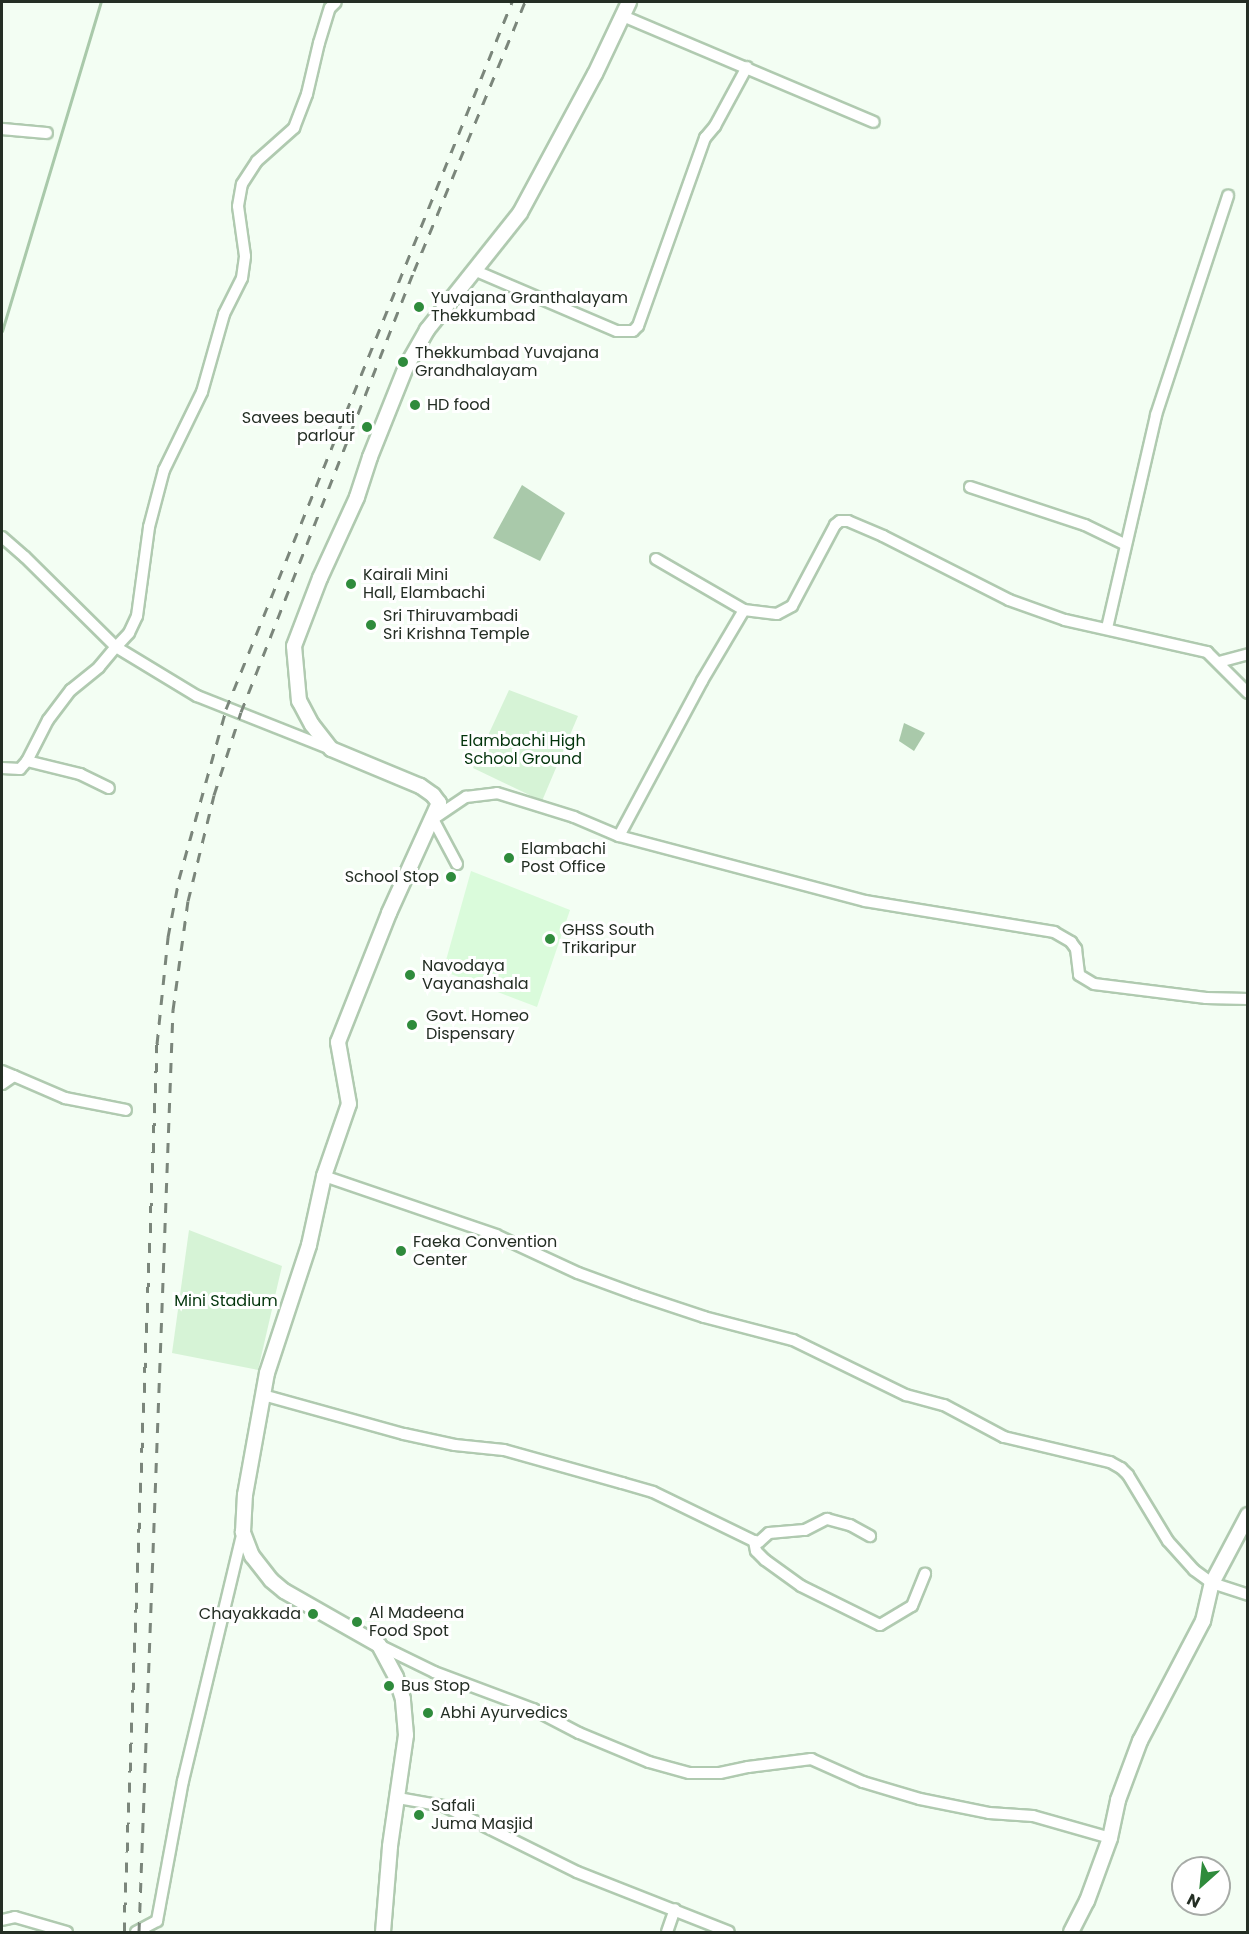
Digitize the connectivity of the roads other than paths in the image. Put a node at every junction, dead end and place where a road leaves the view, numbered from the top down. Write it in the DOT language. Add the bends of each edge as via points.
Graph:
graph roads {
  1 [pos="336,2"];
  2 [pos="629,2"];
  3 [pos="623,16"];
  4 [pos="747,67"];
  5 [pos="874,122"];
  6 [pos="2,129"];
  7 [pos="47,133"];
  8 [pos="1228,196"];
  9 [pos="476,271"];
  10 [pos="969,487"];
  11 [pos="2,537"];
  12 [pos="1124,543"];
  13 [pos="656,559"];
  14 [pos="744,610"];
  15 [pos="1107,628"];
  16 [pos="117,647"];
  17 [pos="1248,654"];
  18 [pos="1219,662"];
  19 [pos="1248,693"];
  20 [pos="331,749"];
  21 [pos="27,760"];
  22 [pos="2,768"];
  23 [pos="109,788"];
  24 [pos="433,819"];
  25 [pos="619,836"];
  26 [pos="457,864"];
  27 [pos="1248,999"];
  28 [pos="2,1071"];
  29 [pos="14,1076"];
  30 [pos="2,1084"];
  31 [pos="126,1110"];
  32 [pos="324,1176"];
  33 [pos="263,1395"];
  34 [pos="1248,1515"];
  35 [pos="243,1532"];
  36 [pos="870,1536"];
  37 [pos="754,1541"];
  38 [pos="925,1574"];
  39 [pos="1212,1583"];
  40 [pos="1248,1595"];
  41 [pos="379,1645"];
  42 [pos="398,1798"];
  43 [pos="1110,1838"];
  44 [pos="675,1909"];
  45 [pos="2,1920"];
  46 [pos="67,1932"];
  47 [pos="136,1932"];
  48 [pos="383,1932"];
  49 [pos="667,1932"];
  50 [pos="729,1932"];
  51 [pos="1071,1932"];
  1 -- 16 [label="street" via="322,34 294,128 257,161 242,184 238,206 245,256 242,278 224,314 202,392 164,470 149,527 137,616"];
  2 -- 3 [label="main road"];
  3 -- 4 [label="street"];
  3 -- 9 [label="main road" via="520,213"];
  4 -- 5 [label="street"];
  4 -- 9 [label="street" via="705,138 633,331 617,331"];
  6 -- 7 [label="street"];
  8 -- 12 [label="street" via="1156,415"];
  9 -- 20 [label="main road" via="427,330 406,367 294,646 299,701"];
  10 -- 12 [label="street" via="1085,525"];
  11 -- 16 [label="street"];
  12 -- 15 [label="street"];
  13 -- 14 [label="street"];
  14 -- 15 [label="street" via="777,614 792,606 835,525 848,521 1009,600 1065,620"];
  14 -- 25 [label="street"];
  15 -- 18 [label="street" via="1207,652"];
  16 -- 20 [label="street" via="197,696"];
  16 -- 21 [label="street" via="71,690"];
  17 -- 18 [label="street"];
  18 -- 19 [label="street"];
  20 -- 24 [label="main road" via="434,795 439,803"];
  21 -- 22 [label="street" via="20,769"];
  21 -- 23 [label="street" via="80,774"];
  24 -- 25 [label="street" via="466,797 497,793"];
  24 -- 26 [label="street"];
  24 -- 32 [label="main road" via="389,913 338,1042 349,1104"];
  25 -- 27 [label="street" via="866,901 1054,932 1071,942 1076,949 1079,975 1094,984 1171,995"];
  28 -- 29 [label="street"];
  29 -- 30 [label="street"];
  29 -- 31 [label="street" via="65,1098"];
  32 -- 33 [label="main road" via="309,1245"];
  32 -- 39 [label="street" via="496,1235 635,1294 793,1340 906,1395 944,1405 1004,1437 1110,1462 1132,1480 1168,1541 1194,1570"];
  33 -- 35 [label="main road"];
  33 -- 37 [label="street" via="404,1434 504,1450 653,1492"];
  34 -- 39 [label="main road"];
  35 -- 41 [label="main road" via="260,1568 284,1591"];
  35 -- 47 [label="street" via="183,1781 157,1921"];
  36 -- 37 [label="street" via="827,1520 806,1530 769,1533 759,1542"];
  37 -- 38 [label="street" via="756,1551 765,1560 801,1586 880,1625 912,1606"];
  39 -- 40 [label="street"];
  39 -- 43 [label="main road" via="1203,1621 1140,1741 1118,1800"];
  41 -- 42 [label="main road" via="403,1699 406,1735"];
  41 -- 43 [label="street" via="649,1762 688,1773 720,1773 811,1759 862,1782 920,1798 989,1814 1034,1816"];
  42 -- 44 [label="street" via="444,1806 577,1872"];
  42 -- 48 [label="main road"];
  43 -- 51 [label="main road"];
  44 -- 49 [label="street"];
  44 -- 50 [label="street"];
  45 -- 46 [label="street" via="15,1917"];
}
